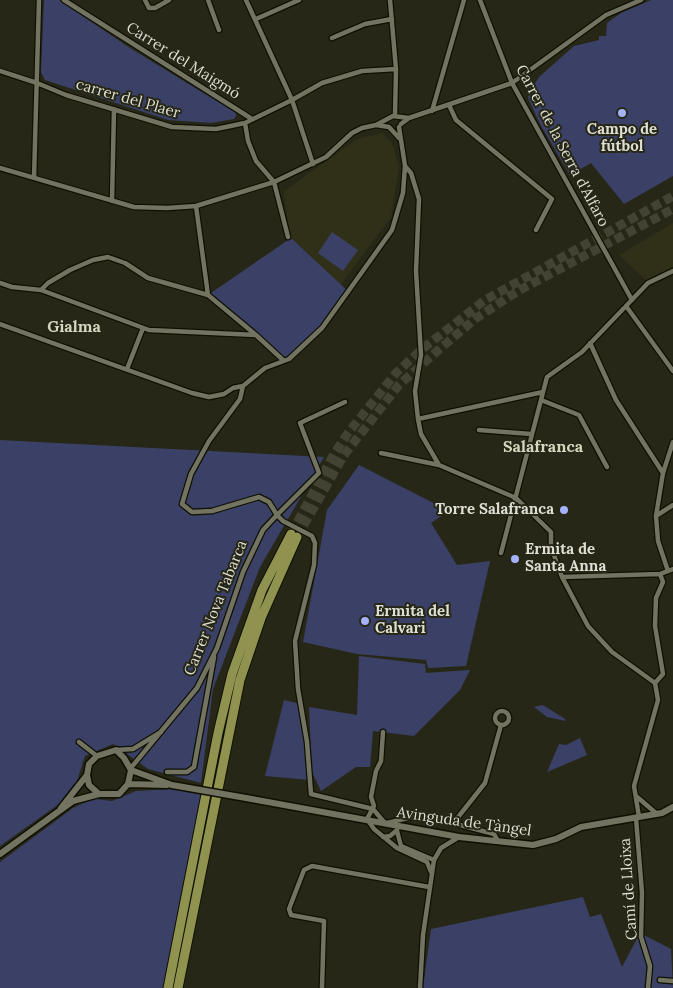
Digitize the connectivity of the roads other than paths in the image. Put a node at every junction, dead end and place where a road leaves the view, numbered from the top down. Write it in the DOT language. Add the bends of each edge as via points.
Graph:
graph roads {
  1 [pos="40,0"];
  2 [pos="64,0"];
  3 [pos="145,0"];
  4 [pos="169,0"];
  5 [pos="208,0"];
  6 [pos="246,0"];
  7 [pos="300,0"];
  8 [pos="390,0"];
  9 [pos="464,0"];
  10 [pos="480,0"];
  11 [pos="623,0"];
  12 [pos="641,0"];
  13 [pos="627,6"];
  14 [pos="256,18"];
  15 [pos="392,18"];
  16 [pos="219,30"];
  17 [pos="332,38"];
  18 [pos="396,69"];
  19 [pos="0,71"];
  20 [pos="37,83"];
  21 [pos="512,83"];
  22 [pos="292,100"];
  23 [pos="449,105"];
  24 [pos="114,109"];
  25 [pos="432,111"];
  26 [pos="397,117"];
  27 [pos="409,118"];
  28 [pos="252,119"];
  29 [pos="389,119"];
  30 [pos="245,123"];
  31 [pos="376,125"];
  32 [pos="400,126"];
  33 [pos="391,128"];
  34 [pos="400,138"];
  35 [pos="312,164"];
  36 [pos="406,166"];
  37 [pos="0,168"];
  38 [pos="34,178"];
  39 [pos="274,182"];
  40 [pos="112,201"];
  41 [pos="196,206"];
  42 [pos="536,230"];
  43 [pos="288,237"];
  44 [pos="673,271"];
  45 [pos="0,283"];
  46 [pos="41,290"];
  47 [pos="208,295"];
  48 [pos="632,300"];
  49 [pos="626,306"];
  50 [pos="0,324"];
  51 [pos="143,328"];
  52 [pos="256,335"];
  53 [pos="590,343"];
  54 [pos="283,360"];
  55 [pos="127,369"];
  56 [pos="673,371"];
  57 [pos="243,386"];
  58 [pos="543,392"];
  59 [pos="541,400"];
  60 [pos="345,402"];
  61 [pos="418,419"];
  62 [pos="479,430"];
  63 [pos="531,434"];
  64 [pos="673,442"];
  65 [pos="381,453"];
  66 [pos="439,464"];
  67 [pos="607,467"];
  68 [pos="663,473"];
  69 [pos="516,498"];
  70 [pos="673,505"];
  71 [pos="277,515"];
  72 [pos="656,516"];
  73 [pos="501,553"];
  74 [pos="671,570"];
  75 [pos="660,574"];
  76 [pos="562,577"];
  77 [pos="216,650"];
  78 [pos="655,683"];
  79 [pos="501,725"];
  80 [pos="166,728"];
  81 [pos="383,732"];
  82 [pos="79,742"];
  83 [pos="116,750"];
  84 [pos="97,756"];
  85 [pos="130,770"];
  86 [pos="167,772"];
  87 [pos="87,775"];
  88 [pos="128,784"];
  89 [pos="172,785"];
  90 [pos="99,794"];
  91 [pos="636,796"];
  92 [pos="373,807"];
  93 [pos="673,807"];
  94 [pos="60,808"];
  95 [pos="657,814"];
  96 [pos="638,818"];
  97 [pos="367,819"];
  98 [pos="455,821"];
  99 [pos="385,823"];
  100 [pos="398,828"];
  101 [pos="459,836"];
  102 [pos="383,837"];
  103 [pos="498,841"];
  104 [pos="0,854"];
  105 [pos="434,860"];
  106 [pos="431,872"];
  107 [pos="429,886"];
  108 [pos="660,980"];
  109 [pos="673,981"];
  110 [pos="168,988"];
  111 [pos="178,988"];
  112 [pos="322,988"];
  113 [pos="420,988"];
  114 [pos="648,988"];
  1 -- 20 [label="street"];
  2 -- 28 [label="street, Carrer del Maigmó"];
  3 -- 4 [label="street" via="149,8 155,8"];
  5 -- 16 [label="street"];
  6 -- 14 [label="street"];
  7 -- 14 [label="street"];
  8 -- 15 [label="street"];
  9 -- 25 [label="street"];
  10 -- 21 [label="street, Carrer de la Serra d'Alfaro"];
  11 -- 13 [label="street"];
  12 -- 13 [label="street"];
  13 -- 21 [label="street" via="606,16"];
  14 -- 22 [label="street"];
  15 -- 17 [label="street" via="364,24"];
  15 -- 18 [label="street"];
  18 -- 22 [label="street" via="362,71 322,83"];
  18 -- 26 [label="street"];
  19 -- 20 [label="street, carrer del Plaer"];
  20 -- 24 [label="street, carrer del Plaer"];
  20 -- 38 [label="street"];
  21 -- 23 [label="street"];
  21 -- 48 [label="street, Carrer de la Serra d'Alfaro"];
  22 -- 28 [label="street"];
  22 -- 35 [label="street"];
  23 -- 25 [label="street"];
  23 -- 42 [label="street" via="456,120 552,199"];
  24 -- 30 [label="street, carrer del Plaer" via="172,127 216,129"];
  24 -- 40 [label="street"];
  25 -- 27 [label="street"];
  26 -- 27 [label="street"];
  26 -- 29 [label="street"];
  26 -- 32 [label="street"];
  27 -- 32 [label="street"];
  28 -- 30 [label="street, carrer del Plaer"];
  29 -- 31 [label="street"];
  29 -- 33 [label="street"];
  30 -- 39 [label="street" via="256,161"];
  31 -- 33 [label="street"];
  31 -- 35 [label="street" via="352,134 326,158"];
  32 -- 33 [label="street"];
  32 -- 34 [label="street"];
  33 -- 34 [label="street"];
  34 -- 36 [label="street"];
  35 -- 39 [label="street"];
  36 -- 54 [label="street" via="403,193 392,230 322,328 289,359"];
  36 -- 61 [label="street" via="419,199 416,271 421,355 415,391"];
  37 -- 38 [label="street"];
  38 -- 40 [label="street"];
  39 -- 41 [label="street"];
  39 -- 43 [label="street"];
  40 -- 41 [label="street" via="134,207"];
  41 -- 47 [label="street"];
  44 -- 48 [label="street" via="648,283"];
  45 -- 46 [label="street"];
  46 -- 47 [label="street" via="70,270 108,257 125,263 148,278"];
  46 -- 51 [label="street"];
  47 -- 52 [label="street"];
  48 -- 49 [label="street"];
  49 -- 53 [label="street"];
  49 -- 56 [label="street"];
  50 -- 55 [label="street"];
  51 -- 52 [label="street"];
  51 -- 55 [label="street"];
  52 -- 54 [label="street"];
  53 -- 58 [label="street" via="547,376"];
  53 -- 68 [label="street" via="616,400"];
  54 -- 57 [label="street" via="260,371"];
  55 -- 57 [label="street" via="209,397"];
  57 -- 71 [label="street" via="240,399 190,474 182,504 192,512 212,511 259,497 268,502"];
  58 -- 59 [label="street"];
  58 -- 61 [label="street"];
  59 -- 63 [label="street"];
  59 -- 67 [label="street" via="579,415"];
  60 -- 71 [label="street, Carrer Nova Tabarca" via="300,423 319,473"];
  61 -- 66 [label="street" via="421,434"];
  62 -- 63 [label="street"];
  63 -- 69 [label="street"];
  64 -- 68 [label="street"];
  65 -- 66 [label="street"];
  66 -- 69 [label="street"];
  68 -- 72 [label="street"];
  69 -- 73 [label="street"];
  69 -- 76 [label="street" via="550,532 551,547"];
  70 -- 72 [label="street"];
  71 -- 77 [label="street, Carrer Nova Tabarca" via="263,530 243,572"];
  71 -- 92 [label="street" via="312,536 315,543 314,564 295,641 311,794"];
  72 -- 74 [label="street" via="658,541"];
  74 -- 75 [label="street"];
  75 -- 76 [label="street"];
  75 -- 78 [label="street, Camí de Lloixa" via="663,582 656,598 655,626 663,674"];
  76 -- 78 [label="street" via="588,626 612,652"];
  77 -- 80 [label="street, Carrer Nova Tabarca" via="197,688"];
  77 -- 86 [label="street" via="194,767 187,772"];
  78 -- 91 [label="street, Camí de Lloixa" via="658,700 634,786"];
  79 -- 98 [label="street" via="485,783"];
  80 -- 83 [label="street" via="133,749"];
  80 -- 85 [label="street, Carrer Nova Tabarca"];
  81 -- 92 [label="street" via="381,761 371,797"];
  82 -- 84 [label="street"];
  83 -- 84 [label="main road"];
  83 -- 85 [label="main road"];
  84 -- 87 [label="main road" via="89,764"];
  85 -- 88 [label="main road"];
  85 -- 89 [label="main road"];
  87 -- 90 [label="main road" via="90,785"];
  87 -- 94 [label="main road"];
  88 -- 89 [label="main road"];
  88 -- 90 [label="main road" via="118,794"];
  89 -- 97 [label="main road, Avinguda de Tàngel, bridge"];
  90 -- 94 [label="main road"];
  91 -- 95 [label="street"];
  91 -- 96 [label="street, Camí de Lloixa"];
  92 -- 97 [label="street"];
  92 -- 99 [label="street"];
  93 -- 95 [label="main road, Avinguda de Tàngel"];
  94 -- 104 [label="main road"];
  95 -- 96 [label="main road, Avinguda de Tàngel"];
  96 -- 103 [label="main road, Avinguda de Tàngel" via="581,827 543,844"];
  96 -- 114 [label="street, Camí de Lloixa" via="641,937 650,966"];
  97 -- 99 [label="main road, Avinguda de Tàngel"];
  97 -- 102 [label="street"];
  98 -- 99 [label="street" via="412,817"];
  98 -- 103 [label="street" via="494,834"];
  99 -- 100 [label="main road, Avinguda de Tàngel"];
  100 -- 101 [label="main road, Avinguda de Tàngel"];
  100 -- 102 [label="street" via="390,836"];
  100 -- 105 [label="street" via="401,846"];
  101 -- 103 [label="main road, Avinguda de Tàngel"];
  101 -- 105 [label="street" via="441,848"];
  102 -- 106 [label="street" via="427,862"];
  105 -- 106 [label="street"];
  106 -- 107 [label="street"];
  107 -- 112 [label="street" via="312,866 304,870 289,909 291,915 324,921"];
  107 -- 113 [label="street"];
  108 -- 109 [label="street"];
  110 -- 111 [label="highway" via="230,682 262,590 294,536 240,680"];
}
